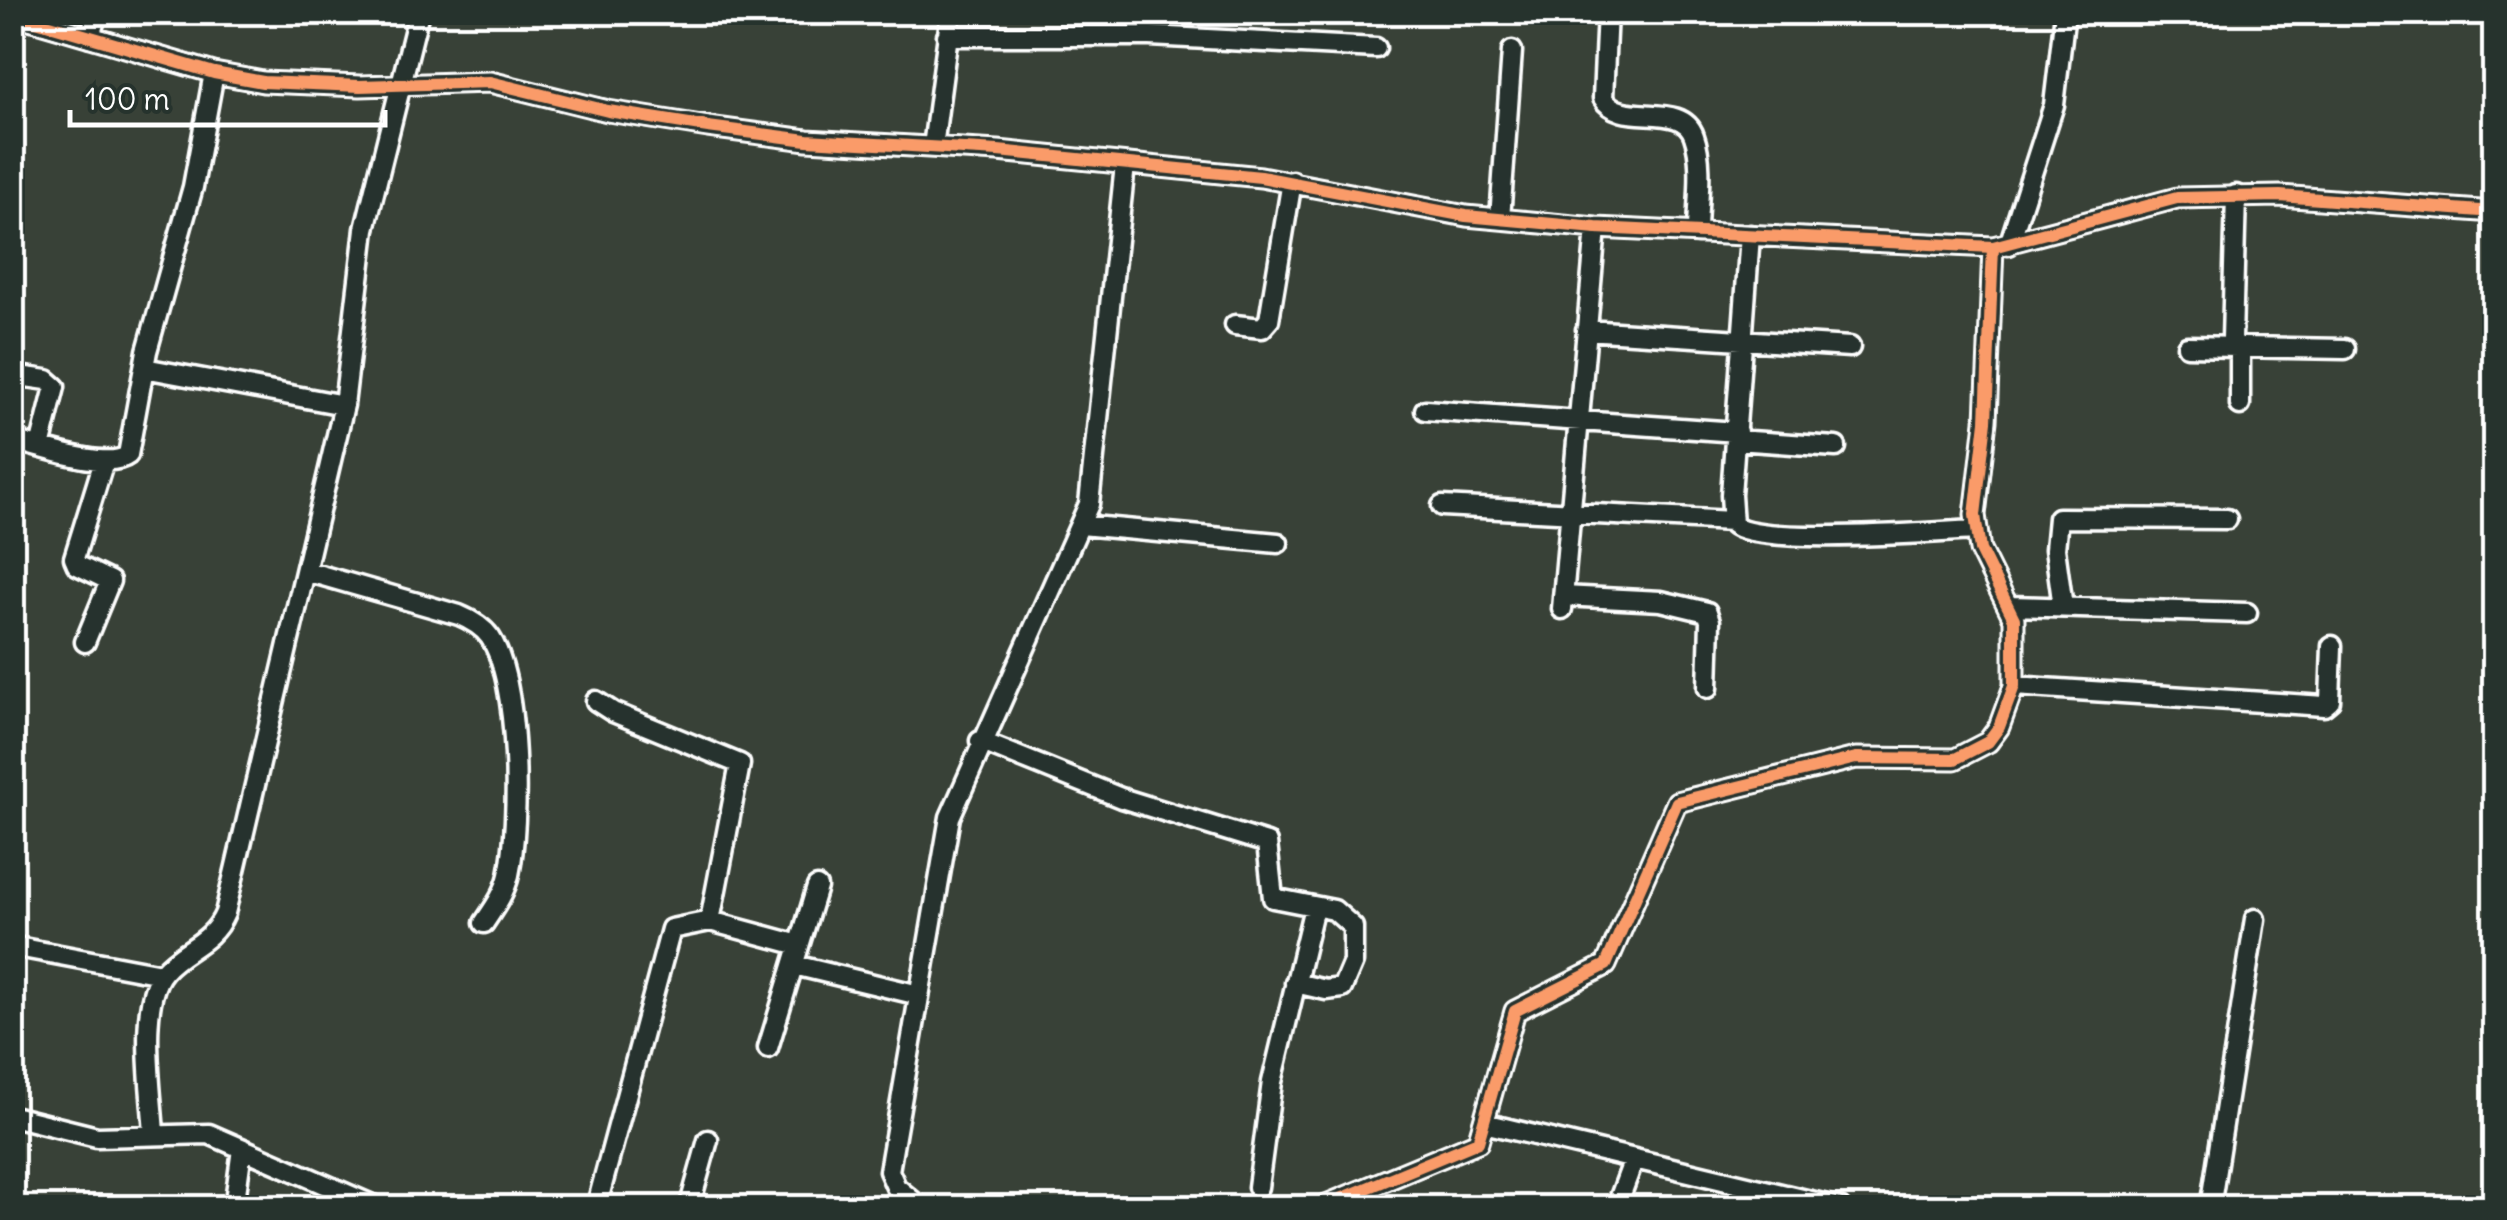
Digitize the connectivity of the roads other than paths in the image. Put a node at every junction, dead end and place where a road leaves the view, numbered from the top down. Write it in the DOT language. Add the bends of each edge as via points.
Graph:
graph roads {
  1 [pos="97,12"];
  2 [pos="420,12"];
  3 [pos="951,12"];
  4 [pos="1606,12"];
  5 [pos="2066,12"];
  6 [pos="12,14"];
  7 [pos="947,36"];
  8 [pos="90,37"];
  9 [pos="1376,48"];
  10 [pos="1512,51"];
  11 [pos="214,73"];
  12 [pos="400,86"];
  13 [pos="933,148"];
  14 [pos="1124,165"];
  15 [pos="1292,181"];
  16 [pos="2236,195"];
  17 [pos="2494,212"];
  18 [pos="1500,219"];
  19 [pos="1596,228"];
  20 [pos="1698,233"];
  21 [pos="1750,235"];
  22 [pos="2001,246"];
  23 [pos="1235,326"];
  24 [pos="1586,330"];
  25 [pos="1744,340"];
  26 [pos="2187,346"];
  27 [pos="2236,346"];
  28 [pos="1850,348"];
  29 [pos="2345,349"];
  30 [pos="144,368"];
  31 [pos="12,375"];
  32 [pos="344,405"];
  33 [pos="2240,406"];
  34 [pos="1425,410"];
  35 [pos="1578,420"];
  36 [pos="1736,436"];
  37 [pos="12,440"];
  38 [pos="40,446"];
  39 [pos="1836,447"];
  40 [pos="104,461"];
  41 [pos="1442,506"];
  42 [pos="1571,512"];
  43 [pos="2227,518"];
  44 [pos="1732,521"];
  45 [pos="1081,525"];
  46 [pos="1976,530"];
  47 [pos="1278,542"];
  48 [pos="306,571"];
  49 [pos="2011,606"];
  50 [pos="2063,607"];
  51 [pos="2248,613"];
  52 [pos="85,642"];
  53 [pos="2332,646"];
  54 [pos="2014,686"];
  55 [pos="1708,688"];
  56 [pos="596,701"];
  57 [pos="980,742"];
  58 [pos="817,887"];
  59 [pos="1314,907"];
  60 [pos="2256,919"];
  61 [pos="710,921"];
  62 [pos="484,923"];
  63 [pos="800,945"];
  64 [pos="12,946"];
  65 [pos="794,965"];
  66 [pos="161,974"];
  67 [pos="1295,984"];
  68 [pos="920,994"];
  69 [pos="768,1048"];
  70 [pos="12,1116"];
  71 [pos="1484,1122"];
  72 [pos="154,1134"];
  73 [pos="708,1140"];
  74 [pos="242,1149"];
  75 [pos="1634,1159"];
  76 [pos="1258,1186"];
  77 [pos="1783,1201"];
  78 [pos="234,1208"];
  79 [pos="379,1208"];
  80 [pos="596,1208"];
  81 [pos="689,1208"];
  82 [pos="922,1208"];
  83 [pos="1319,1208"];
  84 [pos="1616,1208"];
  85 [pos="1840,1208"];
  86 [pos="2210,1208"];
  1 -- 8 [label="street"];
  2 -- 12 [label="street"];
  3 -- 7 [label="street"];
  4 -- 20 [label="street" via="1603,98 1616,110 1681,121 1691,129"];
  5 -- 22 [label="street" via="2054,105"];
  6 -- 8 [label="street"];
  7 -- 9 [label="street" via="1150,36"];
  7 -- 13 [label="street"];
  8 -- 11 [label="street"];
  10 -- 18 [label="street"];
  11 -- 12 [label="street" via="298,85"];
  11 -- 30 [label="street" via="193,187"];
  12 -- 13 [label="street" via="490,82 652,119 806,140"];
  12 -- 32 [label="street" via="359,261"];
  13 -- 14 [label="street"];
  14 -- 15 [label="street"];
  14 -- 45 [label="street" via="1092,487"];
  15 -- 18 [label="street"];
  15 -- 23 [label="street" via="1270,320 1262,328"];
  16 -- 17 [label="street"];
  16 -- 22 [label="street" via="2150,203"];
  16 -- 27 [label="street"];
  18 -- 19 [label="street"];
  19 -- 20 [label="street"];
  19 -- 24 [label="street"];
  20 -- 21 [label="street"];
  21 -- 22 [label="street"];
  21 -- 25 [label="street"];
  22 -- 46 [label="street"];
  24 -- 25 [label="street"];
  24 -- 35 [label="street"];
  25 -- 28 [label="street"];
  25 -- 36 [label="street"];
  26 -- 27 [label="street"];
  27 -- 29 [label="street"];
  27 -- 33 [label="street"];
  30 -- 32 [label="street"];
  30 -- 40 [label="street" via="130,451 120,461"];
  31 -- 38 [label="street" via="47,380 55,388"];
  32 -- 48 [label="street"];
  34 -- 35 [label="street"];
  35 -- 36 [label="street"];
  35 -- 42 [label="street"];
  36 -- 39 [label="street"];
  36 -- 44 [label="street"];
  37 -- 38 [label="street"];
  38 -- 40 [label="street"];
  40 -- 52 [label="street" via="74,558 110,582"];
  41 -- 42 [label="street"];
  42 -- 44 [label="street"];
  42 -- 55 [label="street" via="1562,602 1666,602 1706,612"];
  43 -- 50 [label="street" via="2058,518"];
  44 -- 46 [label="street" via="1746,532 1800,535"];
  45 -- 47 [label="street"];
  45 -- 57 [label="street"];
  46 -- 49 [label="street"];
  48 -- 62 [label="street" via="459,615 491,639 509,694 515,824 508,877"];
  48 -- 66 [label="street" via="224,912 206,942"];
  49 -- 50 [label="street"];
  49 -- 54 [label="street"];
  50 -- 51 [label="street"];
  53 -- 54 [label="street" via="2330,701 2324,706"];
  54 -- 71 [label="street" via="1988,742 1955,759 1856,758 1678,802 1606,965 1515,1011"];
  56 -- 61 [label="street" via="740,764"];
  57 -- 59 [label="street" via="1121,798 1263,840 1270,848 1273,898"];
  57 -- 68 [label="street" via="946,832"];
  58 -- 63 [label="street"];
  59 -- 67 [label="street"];
  59 -- 67 [label="street" via="1351,922 1351,971 1336,990"];
  60 -- 86 [label="street"];
  61 -- 63 [label="street"];
  61 -- 80 [label="street" via="678,925 666,938"];
  63 -- 65 [label="street"];
  64 -- 66 [label="street"];
  65 -- 68 [label="street"];
  65 -- 69 [label="street"];
  66 -- 72 [label="street" via="149,1024"];
  67 -- 76 [label="street"];
  68 -- 82 [label="street" via="889,1171 896,1187"];
  70 -- 72 [label="street" via="97,1136"];
  71 -- 75 [label="street"];
  71 -- 83 [label="street" via="1478,1142"];
  72 -- 74 [label="street" via="209,1134"];
  73 -- 81 [label="street"];
  74 -- 78 [label="street"];
  74 -- 79 [label="street"];
  75 -- 77 [label="street"];
  75 -- 84 [label="street"];
  77 -- 85 [label="street"];
}
